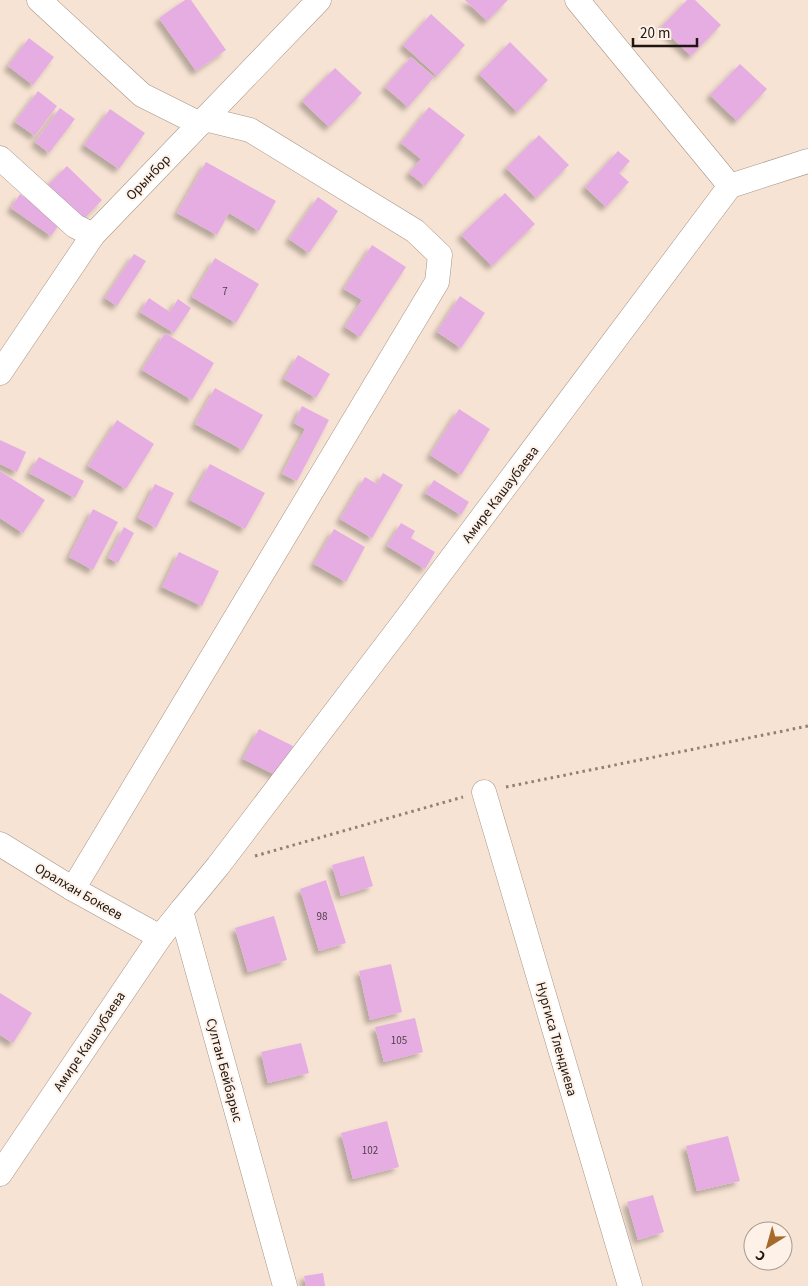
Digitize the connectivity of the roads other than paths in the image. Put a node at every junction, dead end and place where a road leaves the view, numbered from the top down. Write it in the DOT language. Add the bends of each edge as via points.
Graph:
graph roads {
  1 [pos="39,0"];
  2 [pos="319,0"];
  3 [pos="577,0"];
  4 [pos="202,121"];
  5 [pos="0,158"];
  6 [pos="808,161"];
  7 [pos="730,186"];
  8 [pos="93,235"];
  9 [pos="0,373"];
  10 [pos="484,792"];
  11 [pos="0,844"];
  12 [pos="72,889"];
  13 [pos="181,911"];
  14 [pos="160,937"];
  15 [pos="0,1174"];
  16 [pos="285,1286"];
  17 [pos="630,1286"];
  1 -- 4 [label="street" via="142,95"];
  2 -- 4 [label="street, Орынбор"];
  3 -- 7 [label="street"];
  4 -- 8 [label="street, Орынбор"];
  4 -- 12 [label="street" via="250,130 415,231 440,255 436,282"];
  5 -- 8 [label="street" via="75,226"];
  6 -- 7 [label="street"];
  7 -- 13 [label="street, Амире Кашаубаева" via="394,635"];
  8 -- 9 [label="street, Орынбор"];
  10 -- 17 [label="street, Нургиса Тлендиева"];
  11 -- 12 [label="street, Оралхан Бокеев"];
  12 -- 14 [label="street, Оралхан Бокеев"];
  13 -- 14 [label="street, Амире Кашаубаева"];
  13 -- 16 [label="street, Султан Бейбарыс"];
  14 -- 15 [label="street, Амире Кашаубаева"];
}
